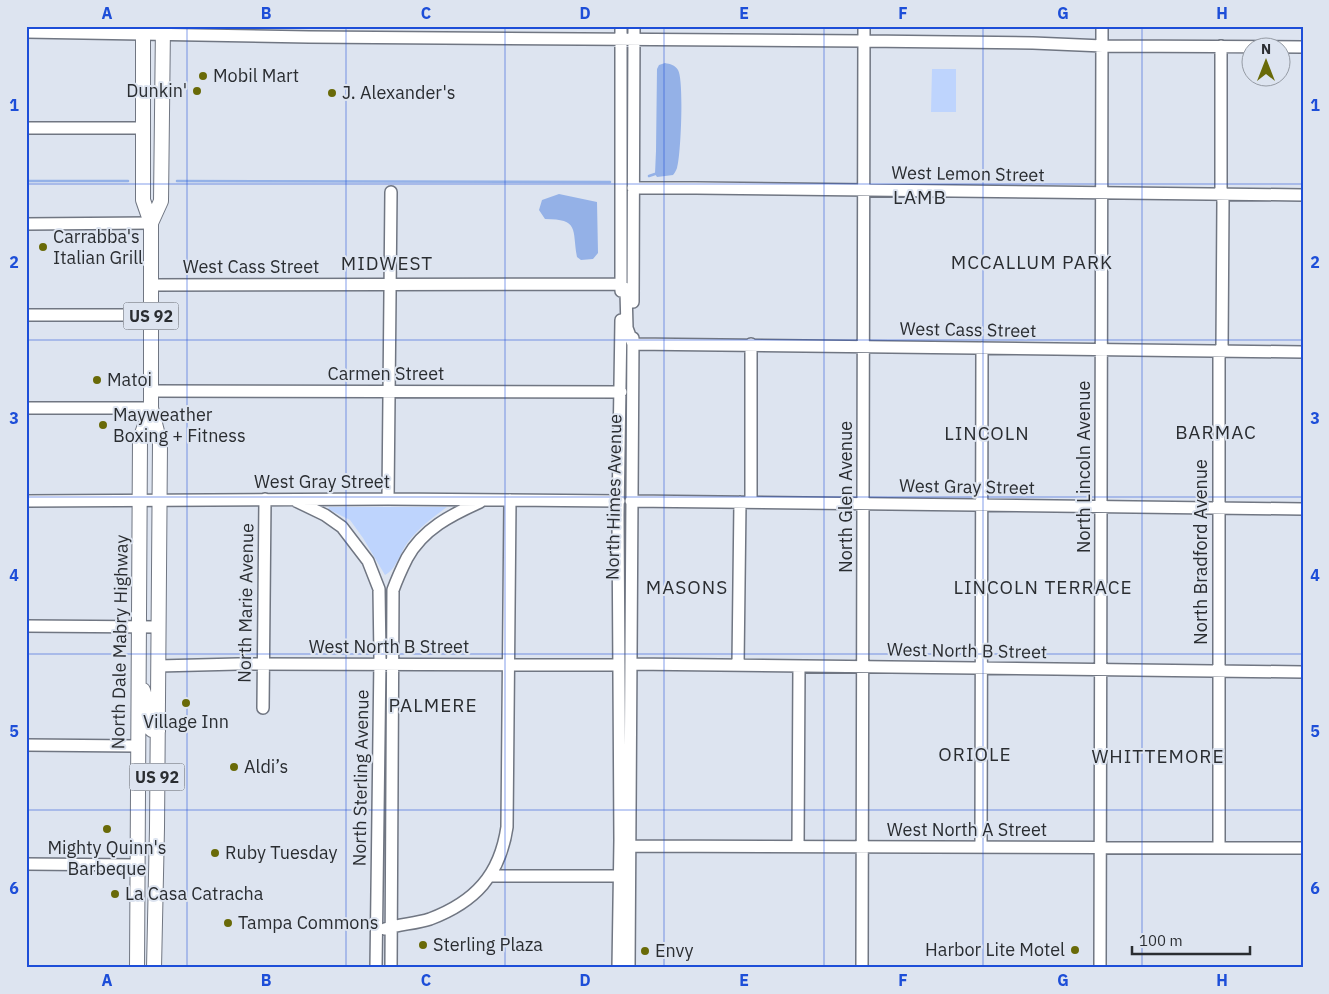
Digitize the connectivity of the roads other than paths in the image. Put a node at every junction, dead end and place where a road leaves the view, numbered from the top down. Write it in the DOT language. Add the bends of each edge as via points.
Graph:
graph roads {
  1 [pos="408,26"];
  2 [pos="422,26"];
  3 [pos="621,26"];
  4 [pos="634,26"];
  5 [pos="864,26"];
  6 [pos="1102,26"];
  7 [pos="143,30"];
  8 [pos="163,30"];
  9 [pos="26,32"];
  10 [pos="407,38"];
  11 [pos="422,38"];
  12 [pos="621,40"];
  13 [pos="633,40"];
  14 [pos="864,41"];
  15 [pos="1103,46"];
  16 [pos="1221,46"];
  17 [pos="1303,47"];
  18 [pos="26,128"];
  19 [pos="143,128"];
  20 [pos="622,167"];
  21 [pos="633,188"];
  22 [pos="865,190"];
  23 [pos="391,192"];
  24 [pos="1102,193"];
  25 [pos="1222,195"];
  26 [pos="1303,195"];
  27 [pos="151,223"];
  28 [pos="26,224"];
  29 [pos="633,250"];
  30 [pos="621,284"];
  31 [pos="151,285"];
  32 [pos="390,285"];
  33 [pos="26,315"];
  34 [pos="151,316"];
  35 [pos="633,344"];
  36 [pos="751,344"];
  37 [pos="863,346"];
  38 [pos="982,348"];
  39 [pos="1101,349"];
  40 [pos="1221,352"];
  41 [pos="1303,352"];
  42 [pos="151,391"];
  43 [pos="388,392"];
  44 [pos="621,392"];
  45 [pos="26,408"];
  46 [pos="151,408"];
  47 [pos="620,419"];
  48 [pos="265,499"];
  49 [pos="289,499"];
  50 [pos="388,499"];
  51 [pos="484,500"];
  52 [pos="510,500"];
  53 [pos="26,501"];
  54 [pos="140,501"];
  55 [pos="159,501"];
  56 [pos="619,501"];
  57 [pos="631,501"];
  58 [pos="746,502"];
  59 [pos="863,504"];
  60 [pos="982,505"];
  61 [pos="1101,506"];
  62 [pos="1219,508"];
  63 [pos="1303,509"];
  64 [pos="630,570"];
  65 [pos="379,589"];
  66 [pos="393,590"];
  67 [pos="26,626"];
  68 [pos="138,627"];
  69 [pos="159,627"];
  70 [pos="263,664"];
  71 [pos="380,664"];
  72 [pos="392,664"];
  73 [pos="631,664"];
  74 [pos="509,665"];
  75 [pos="619,665"];
  76 [pos="738,665"];
  77 [pos="158,666"];
  78 [pos="799,666"];
  79 [pos="863,667"];
  80 [pos="981,668"];
  81 [pos="1101,670"];
  82 [pos="1219,672"];
  83 [pos="1303,672"];
  84 [pos="138,675"];
  85 [pos="262,708"];
  86 [pos="158,731"];
  87 [pos="26,745"];
  88 [pos="137,746"];
  89 [pos="379,748"];
  90 [pos="392,748"];
  91 [pos="378,777"];
  92 [pos="391,777"];
  93 [pos="630,846"];
  94 [pos="798,846"];
  95 [pos="862,847"];
  96 [pos="981,847"];
  97 [pos="1101,848"];
  98 [pos="1219,848"];
  99 [pos="1303,848"];
  100 [pos="26,864"];
  101 [pos="136,865"];
  102 [pos="491,876"];
  103 [pos="620,876"];
  104 [pos="391,927"];
  105 [pos="376,932"];
  106 [pos="137,968"];
  107 [pos="154,968"];
  108 [pos="376,968"];
  109 [pos="391,968"];
  110 [pos="618,968"];
  111 [pos="629,968"];
  112 [pos="862,968"];
  113 [pos="1100,968"];
  1 -- 10 [label="street"];
  2 -- 11 [label="street"];
  3 -- 12 [label="street, North Himes Avenue"];
  4 -- 13 [label="street, North Himes Avenue"];
  5 -- 14 [label="street, North Glen Avenue"];
  6 -- 15 [label="street, North Lincoln Avenue"];
  7 -- 8 [label="street"];
  7 -- 9 [label="street"];
  7 -- 19 [label="main road, North Dale Mabry Highway / US 92"];
  8 -- 10 [label="street"];
  8 -- 27 [label="main road, North Dale Mabry Highway / US 92" via="161,200"];
  10 -- 11 [label="street"];
  11 -- 12 [label="street"];
  12 -- 13 [label="street"];
  12 -- 20 [label="street, North Himes Avenue"];
  13 -- 14 [label="street"];
  13 -- 21 [label="street, North Himes Avenue"];
  14 -- 15 [label="street"];
  14 -- 22 [label="street, North Glen Avenue"];
  15 -- 16 [label="street"];
  15 -- 24 [label="street, North Lincoln Avenue"];
  16 -- 17 [label="street"];
  16 -- 25 [label="street, North Bradford Avenue"];
  18 -- 19 [label="street"];
  19 -- 27 [label="main road, North Dale Mabry Highway / US 92" via="143,200"];
  20 -- 29 [label="street" via="628,178 628,247"];
  20 -- 30 [label="street, North Himes Avenue"];
  21 -- 22 [label="street, West Lemon Street"];
  21 -- 29 [label="street, North Himes Avenue"];
  22 -- 24 [label="street, West Lemon Street"];
  22 -- 37 [label="street, North Glen Avenue"];
  23 -- 32 [label="street"];
  24 -- 25 [label="street, West Lemon Street"];
  24 -- 39 [label="street, North Lincoln Avenue"];
  25 -- 26 [label="street, West Lemon Street"];
  25 -- 40 [label="street, North Bradford Avenue"];
  27 -- 28 [label="street"];
  27 -- 31 [label="main road, North Dale Mabry Highway / US 92"];
  29 -- 35 [label="street, North Himes Avenue"];
  30 -- 32 [label="street, West Cass Street"];
  30 -- 35 [label="street" via="626,291 627,328"];
  30 -- 44 [label="street, North Himes Avenue"];
  31 -- 32 [label="street, West Cass Street"];
  31 -- 34 [label="main road, North Dale Mabry Highway / US 92"];
  32 -- 43 [label="street"];
  33 -- 34 [label="street"];
  34 -- 42 [label="main road, North Dale Mabry Highway / US 92"];
  35 -- 36 [label="street, West Cass Street"];
  35 -- 57 [label="street, North Himes Avenue"];
  36 -- 37 [label="street, West Cass Street"];
  36 -- 58 [label="street"];
  37 -- 38 [label="street, West Cass Street"];
  37 -- 59 [label="street, North Glen Avenue"];
  38 -- 39 [label="street, West Cass Street"];
  38 -- 60 [label="street"];
  39 -- 40 [label="street, West Cass Street"];
  39 -- 61 [label="street, North Lincoln Avenue"];
  40 -- 41 [label="street, West Cass Street"];
  40 -- 62 [label="street, North Bradford Avenue"];
  42 -- 43 [label="street, Carmen Street"];
  42 -- 46 [label="main road, North Dale Mabry Highway / US 92"];
  43 -- 44 [label="street, Carmen Street"];
  43 -- 50 [label="street"];
  44 -- 47 [label="street, North Himes Avenue"];
  45 -- 46 [label="street"];
  46 -- 54 [label="main road, North Dale Mabry Highway / US 92" via="140,439"];
  46 -- 55 [label="main road, North Dale Mabry Highway / US 92" via="160,443"];
  47 -- 56 [label="street, North Himes Avenue"];
  47 -- 57 [label="street" via="625,429 625,487"];
  48 -- 49 [label="street, West Gray Street"];
  48 -- 55 [label="street, West Gray Street"];
  48 -- 70 [label="street, North Marie Avenue"];
  49 -- 50 [label="street, West Gray Street"];
  49 -- 65 [label="street" via="325,515 342,527 368,561"];
  50 -- 51 [label="street, West Gray Street"];
  51 -- 52 [label="street, West Gray Street"];
  51 -- 66 [label="street, North Sterling Avenue" via="431,528 407,557"];
  52 -- 56 [label="street, West Gray Street"];
  52 -- 74 [label="street"];
  53 -- 54 [label="street, West Gray Street"];
  54 -- 55 [label="street, West Gray Street"];
  54 -- 68 [label="main road, North Dale Mabry Highway / US 92"];
  55 -- 69 [label="main road, North Dale Mabry Highway / US 92"];
  56 -- 64 [label="street" via="624,511 625,556"];
  56 -- 75 [label="street, North Himes Avenue"];
  57 -- 58 [label="street, West Gray Street"];
  57 -- 64 [label="street, North Himes Avenue"];
  58 -- 59 [label="street, West Gray Street"];
  58 -- 76 [label="street"];
  59 -- 60 [label="street, West Gray Street"];
  59 -- 79 [label="street, North Glen Avenue"];
  60 -- 61 [label="street, West Gray Street"];
  60 -- 80 [label="street"];
  61 -- 62 [label="street, West Gray Street"];
  61 -- 81 [label="street, North Lincoln Avenue"];
  62 -- 63 [label="street, West Gray Street"];
  62 -- 82 [label="street, North Bradford Avenue"];
  64 -- 73 [label="street, North Himes Avenue"];
  65 -- 66 [label="street"];
  65 -- 71 [label="street, North Sterling Avenue"];
  66 -- 72 [label="street, North Sterling Avenue"];
  67 -- 68 [label="street"];
  68 -- 69 [label="street"];
  68 -- 84 [label="main road, North Dale Mabry Highway / US 92"];
  69 -- 77 [label="main road, North Dale Mabry Highway / US 92"];
  70 -- 71 [label="street, West North B Street"];
  70 -- 77 [label="street, West North B Street"];
  70 -- 85 [label="street, North Marie Avenue"];
  71 -- 72 [label="street, West North B Street"];
  71 -- 89 [label="street, North Sterling Avenue"];
  72 -- 74 [label="street, West North B Street"];
  72 -- 90 [label="street, North Sterling Avenue"];
  73 -- 76 [label="street, West North B Street"];
  73 -- 93 [label="street, North Himes Avenue"];
  74 -- 75 [label="street, West North B Street"];
  74 -- 102 [label="street" via="508,828"];
  75 -- 103 [label="street, North Himes Avenue"];
  76 -- 78 [label="street, West North B Street"];
  77 -- 86 [label="main road, North Dale Mabry Highway / US 92"];
  78 -- 79 [label="street, West North B Street"];
  78 -- 94 [label="street"];
  79 -- 80 [label="street, West North B Street"];
  79 -- 95 [label="street, North Glen Avenue"];
  80 -- 81 [label="street, West North B Street"];
  80 -- 96 [label="street"];
  81 -- 82 [label="street, West North B Street"];
  81 -- 97 [label="street, North Lincoln Avenue"];
  82 -- 83 [label="street, West North B Street"];
  82 -- 98 [label="street, North Bradford Avenue"];
  84 -- 86 [label="main road" via="150,727"];
  84 -- 88 [label="main road, North Dale Mabry Highway / US 92"];
  86 -- 107 [label="main road, North Dale Mabry Highway / US 92"];
  87 -- 88 [label="street"];
  88 -- 101 [label="main road, North Dale Mabry Highway / US 92"];
  89 -- 90 [label="street"];
  89 -- 91 [label="street, North Sterling Avenue"];
  90 -- 92 [label="street, North Sterling Avenue"];
  91 -- 92 [label="street"];
  91 -- 105 [label="street, North Sterling Avenue"];
  92 -- 104 [label="street, North Sterling Avenue"];
  93 -- 94 [label="street, West North A Street"];
  93 -- 111 [label="street, North Himes Avenue"];
  94 -- 95 [label="street, West North A Street"];
  95 -- 96 [label="street, West North A Street"];
  95 -- 112 [label="street, North Glen Avenue"];
  96 -- 97 [label="street, West North A Street"];
  97 -- 98 [label="street, West North A Street"];
  97 -- 113 [label="street, North Lincoln Avenue"];
  98 -- 99 [label="street, West North A Street"];
  100 -- 101 [label="street"];
  101 -- 106 [label="main road, North Dale Mabry Highway / US 92"];
  102 -- 103 [label="street"];
  102 -- 104 [label="street" via="481,888 452,908 429,919"];
  103 -- 110 [label="street, North Himes Avenue"];
  104 -- 105 [label="street"];
  104 -- 109 [label="street, North Sterling Avenue"];
  105 -- 108 [label="street, North Sterling Avenue"];
}
